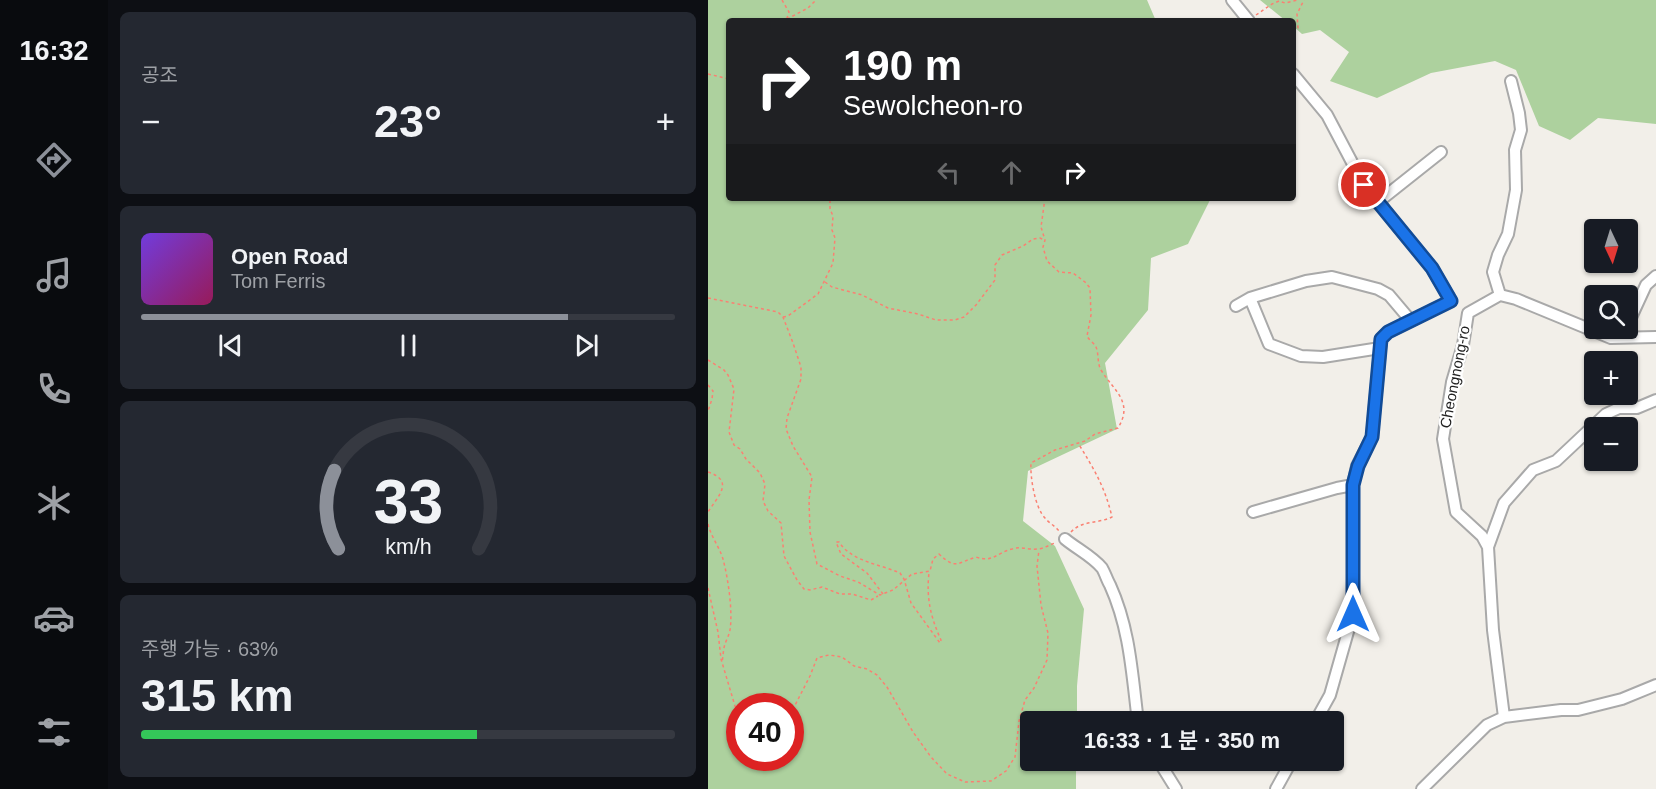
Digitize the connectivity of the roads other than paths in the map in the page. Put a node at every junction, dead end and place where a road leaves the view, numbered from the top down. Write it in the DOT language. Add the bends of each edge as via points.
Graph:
graph roads {
  1 [pos="1232,0"];
  2 [pos="1247,18"];
  3 [pos="1296,78"];
  4 [pos="1511,81"];
  5 [pos="1441,152"];
  6 [pos="1378,202"];
  7 [pos="1656,276"];
  8 [pos="1500,295"];
  9 [pos="1250,298"];
  10 [pos="1451,301"];
  11 [pos="1638,302"];
  12 [pos="1236,306"];
  13 [pos="1468,313"];
  14 [pos="1411,321"];
  15 [pos="1584,327"];
  16 [pos="1638,337"];
  17 [pos="1656,337"];
  18 [pos="1380,348"];
  19 [pos="1656,400"];
  20 [pos="1353,485"];
  21 [pos="1253,512"];
  22 [pos="1065,539"];
  23 [pos="1488,547"];
  24 [pos="1656,685"];
  25 [pos="1137,711"];
  26 [pos="1321,711"];
  27 [pos="1504,717"];
  28 [pos="1165,771"];
  29 [pos="1286,771"];
  30 [pos="1176,789"];
  31 [pos="1276,789"];
  32 [pos="1422,789"];
  1 -- 2 [label="street"];
  3 -- 6 [label="street" via="1327,115 1364,185"];
  4 -- 8 [label="street" via="1521,130 1515,150 1516,190 1508,234 1493,272"];
  5 -- 6 [label="street"];
  6 -- 10 [label="street" via="1432,268"];
  7 -- 11 [label="street" via="1646,285"];
  8 -- 13 [label="street, Cheongnong-ro"];
  8 -- 15 [label="street"];
  9 -- 12 [label="street"];
  9 -- 14 [label="street" via="1332,276 1389,295"];
  9 -- 18 [label="street" via="1269,344 1300,356 1323,357"];
  10 -- 13 [label="street"];
  10 -- 14 [label="street"];
  13 -- 23 [label="street, Cheongnong-ro" via="1443,439 1456,512"];
  14 -- 18 [label="street" via="1388,332 1381,339"];
  16 -- 17 [label="street"];
  18 -- 20 [label="street" via="1372,437"];
  19 -- 23 [label="street" via="1606,414 1556,461 1533,470 1504,503"];
  20 -- 21 [label="street"];
  20 -- 26 [label="street" via="1353,614 1330,695"];
  22 -- 25 [label="street" via="1102,569 1114,594 1127,640"];
  23 -- 27 [label="street"];
  24 -- 27 [label="street" via="1578,710"];
  27 -- 32 [label="street" via="1486,725"];
  28 -- 30 [label="street"];
  29 -- 31 [label="street"];
}
